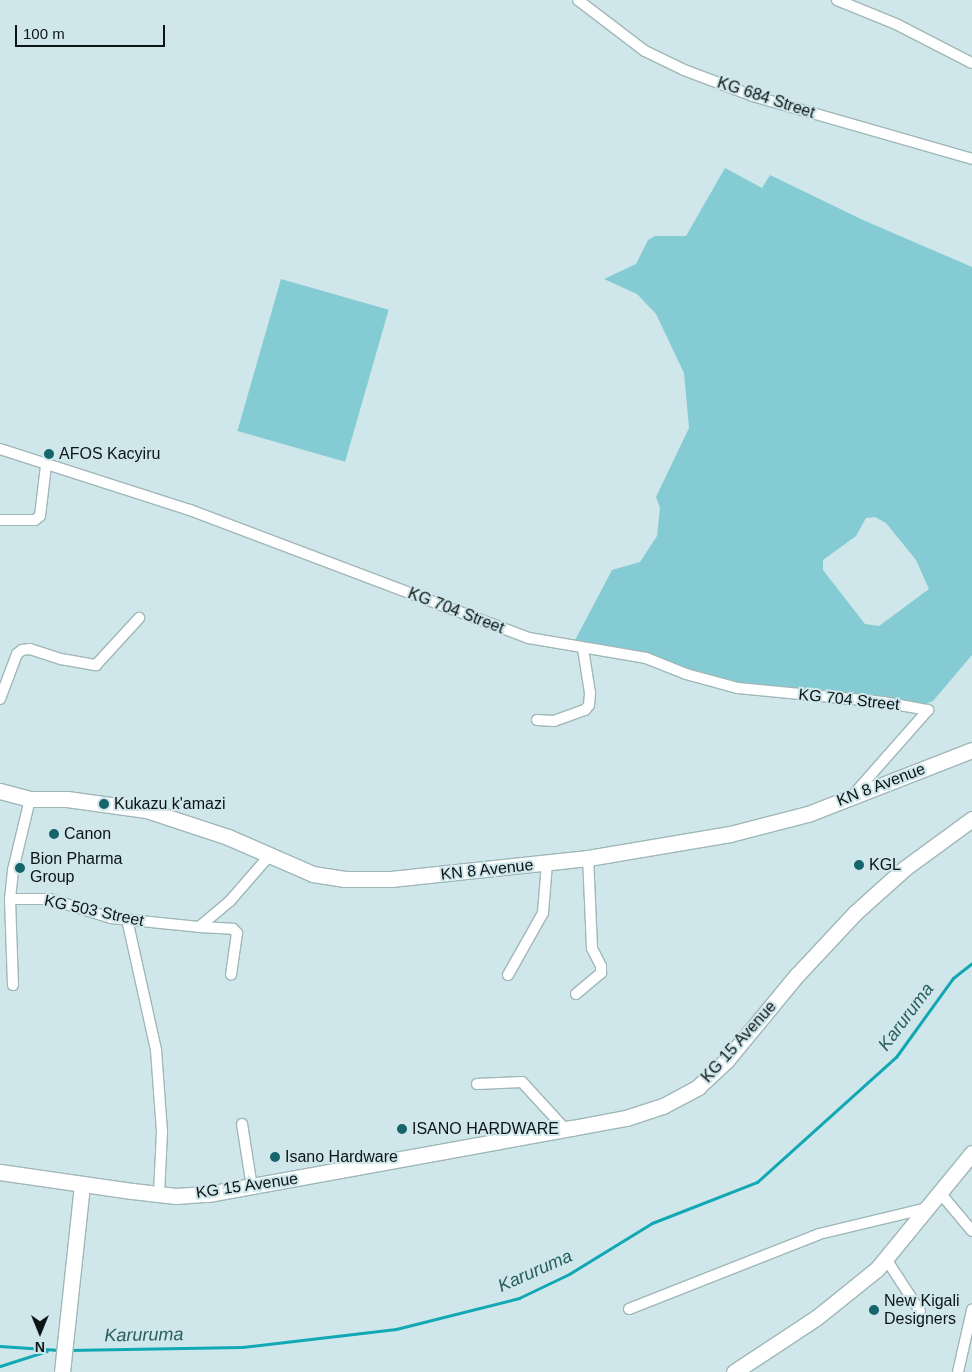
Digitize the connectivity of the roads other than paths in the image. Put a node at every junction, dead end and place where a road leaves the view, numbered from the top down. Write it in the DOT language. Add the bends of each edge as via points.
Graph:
graph roads {
  1 [pos="578,0"];
  2 [pos="837,0"];
  3 [pos="972,64"];
  4 [pos="972,158"];
  5 [pos="0,449"];
  6 [pos="46,466"];
  7 [pos="0,520"];
  8 [pos="139,618"];
  9 [pos="583,649"];
  10 [pos="0,699"];
  11 [pos="537,720"];
  12 [pos="972,750"];
  13 [pos="0,790"];
  14 [pos="852,796"];
  15 [pos="30,799"];
  16 [pos="972,819"];
  17 [pos="269,856"];
  18 [pos="588,858"];
  19 [pos="547,863"];
  20 [pos="10,899"];
  21 [pos="127,919"];
  22 [pos="199,926"];
  23 [pos="508,974"];
  24 [pos="231,975"];
  25 [pos="13,985"];
  26 [pos="576,994"];
  27 [pos="477,1084"];
  28 [pos="242,1124"];
  29 [pos="565,1129"];
  30 [pos="972,1152"];
  31 [pos="0,1172"];
  32 [pos="82,1184"];
  33 [pos="252,1187"];
  34 [pos="159,1194"];
  35 [pos="940,1194"];
  36 [pos="928,1208"];
  37 [pos="972,1231"];
  38 [pos="886,1259"];
  39 [pos="630,1309"];
  40 [pos="972,1310"];
  41 [pos="920,1311"];
  42 [pos="739,1371"];
  43 [pos="62,1372"];
  44 [pos="958,1372"];
  1 -- 4 [label="street, KG 684 Street" via="645,51 684,70 753,96"];
  2 -- 3 [label="street" via="896,24"];
  5 -- 6 [label="street, KG 704 Street"];
  6 -- 7 [label="street" via="40,516 35,520"];
  6 -- 9 [label="street, KG 704 Street" via="190,510 503,629"];
  8 -- 10 [label="street" via="96,664 22,650 17,654"];
  9 -- 11 [label="street" via="589,705 585,710 554,721"];
  9 -- 14 [label="street, KG 704 Street" via="646,658 686,674 738,688 883,702 928,710"];
  12 -- 14 [label="main road, KN 8 Avenue"];
  13 -- 15 [label="main road, KN 8 Avenue"];
  14 -- 18 [label="main road, KN 8 Avenue" via="808,814 730,834"];
  15 -- 17 [label="main road, KN 8 Avenue" via="67,799 146,810 228,836"];
  15 -- 20 [label="street" via="12,870"];
  16 -- 29 [label="main road, KG 15 Avenue" via="905,868 856,912 797,975 726,1061 698,1087 663,1106 626,1118"];
  17 -- 19 [label="main road, KN 8 Avenue" via="313,874 345,879 458,874"];
  17 -- 22 [label="street" via="230,901"];
  18 -- 19 [label="main road, KN 8 Avenue"];
  18 -- 26 [label="street" via="592,948 601,973"];
  19 -- 23 [label="street" via="543,913"];
  20 -- 21 [label="street, KG 503 Street" via="50,898 96,914"];
  20 -- 25 [label="street"];
  21 -- 22 [label="street, KG 503 Street"];
  21 -- 34 [label="street" via="156,1050 162,1132"];
  22 -- 24 [label="street, KG 503 Street" via="233,930 237,934"];
  27 -- 29 [label="street" via="522,1082"];
  28 -- 33 [label="street"];
  29 -- 33 [label="main road, KG 15 Avenue"];
  30 -- 35 [label="main road"];
  31 -- 32 [label="main road, KG 15 Avenue"];
  32 -- 34 [label="main road, KG 15 Avenue"];
  32 -- 43 [label="main road"];
  33 -- 34 [label="main road, KG 15 Avenue" via="208,1194"];
  35 -- 36 [label="main road"];
  35 -- 37 [label="street"];
  36 -- 38 [label="main road"];
  36 -- 39 [label="street" via="819,1234"];
  38 -- 41 [label="street"];
  38 -- 42 [label="main road" via="816,1318"];
  40 -- 44 [label="street"];
}
